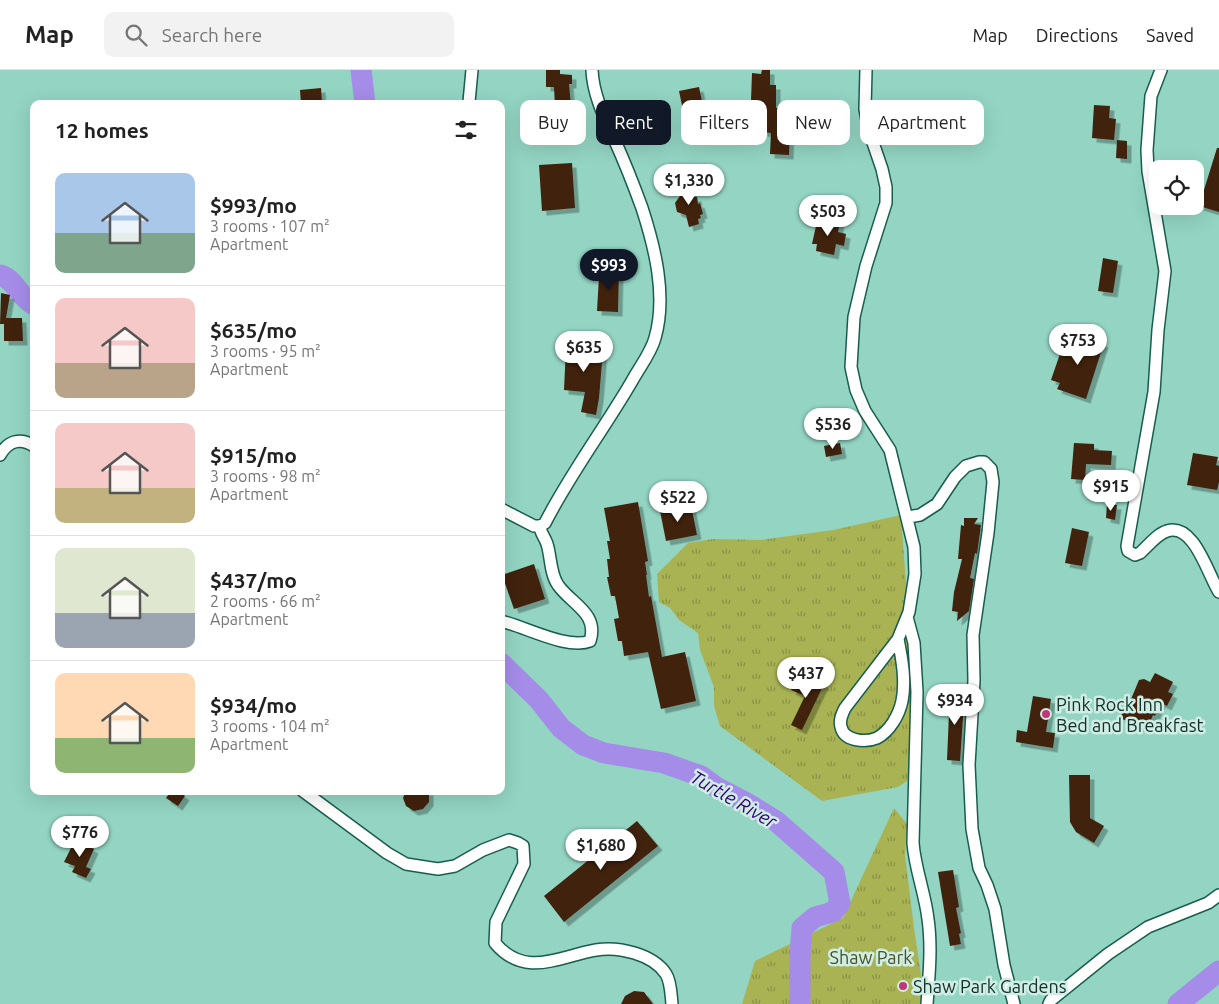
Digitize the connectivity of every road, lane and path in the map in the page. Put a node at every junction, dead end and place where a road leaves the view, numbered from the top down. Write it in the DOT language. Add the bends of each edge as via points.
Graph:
graph roads {
  1 [pos="472,70"];
  2 [pos="592,70"];
  3 [pos="866,70"];
  4 [pos="1161,70"];
  5 [pos="469,100"];
  6 [pos="30,443"];
  7 [pos="0,455"];
  8 [pos="505,511"];
  9 [pos="908,517"];
  10 [pos="540,526"];
  11 [pos="1219,592"];
  12 [pos="907,617"];
  13 [pos="505,622"];
  14 [pos="898,639"];
  15 [pos="308,795"];
  16 [pos="1219,895"];
  17 [pos="672,1004"];
  18 [pos="927,1004"];
  19 [pos="1014,1004"];
  20 [pos="1049,1004"];
  1 -- 5 [label="street"];
  2 -- 10 [label="street" via="605,121 652,237 658,271 658,320 655,340 640,368 545,523"];
  3 -- 9 [label="street" via="864,109 882,169 886,203 854,316 851,367 865,411 890,450"];
  4 -- 11 [label="street" via="1151,96 1147,150 1165,270 1154,392 1127,546 1135,555 1166,531 1179,530 1189,537"];
  6 -- 7 [label="street" via="16,441 5,446"];
  8 -- 10 [label="street"];
  9 -- 12 [label="street" via="915,574"];
  9 -- 19 [label="street" via="929,511 937,504 966,466 984,462 991,469 993,482 988,533 974,634 969,765 972,829 979,868 995,909"];
  10 -- 13 [label="street" via="554,579 591,623 590,641 582,645 567,643"];
  12 -- 14 [label="street"];
  12 -- 18 [label="street" via="914,643 916,692 912,843 928,918"];
  14 -- 14 [label="street" via="845,708 840,726 850,738 876,738 892,726 902,701 903,662"];
  15 -- 17 [label="street" via="406,864 438,869 455,866 496,843 518,842 523,846 524,864 496,922 495,943 502,951 529,963 553,962 596,950 624,951 643,956 667,974"];
  16 -- 20 [label="street" via="1208,903 1148,928 1108,954"];
}
